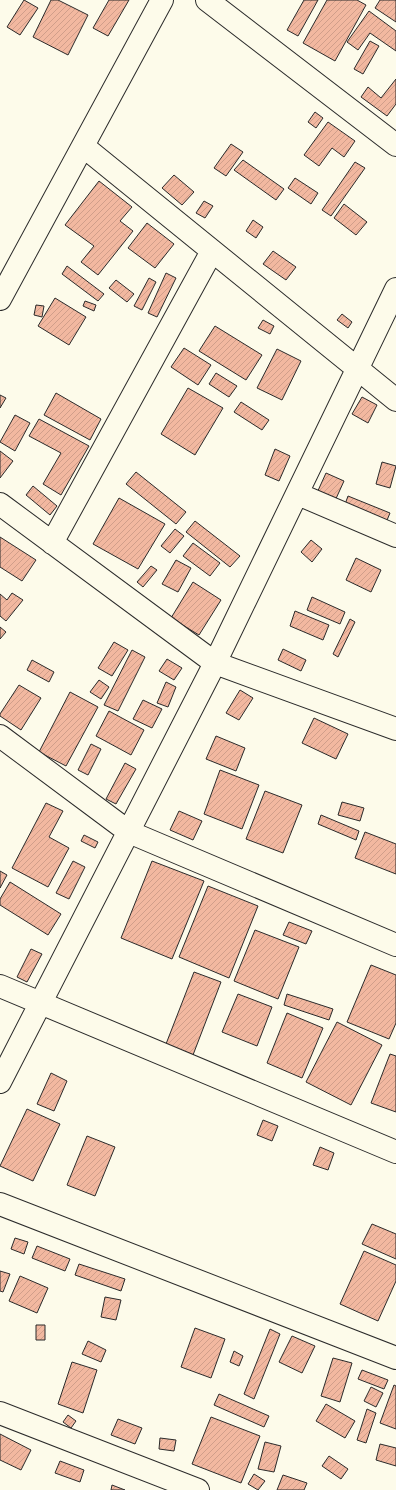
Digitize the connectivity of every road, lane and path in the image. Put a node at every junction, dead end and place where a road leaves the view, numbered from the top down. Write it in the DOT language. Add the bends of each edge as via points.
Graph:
graph roads {
  1 [pos="162,0"];
  2 [pos="207,0"];
  3 [pos="396,145"];
  4 [pos="83,146"];
  5 [pos="212,251"];
  6 [pos="396,289"];
  7 [pos="0,299"];
  8 [pos="357,368"];
  9 [pos="396,400"];
  10 [pos="298,494"];
  11 [pos="0,504"];
  12 [pos="396,536"];
  13 [pos="52,543"];
  14 [pos="215,663"];
  15 [pos="396,729"];
  16 [pos="0,736"];
  17 [pos="128,832"];
  18 [pos="396,945"];
  19 [pos="0,986"];
  20 [pos="41,1003"];
  21 [pos="0,1082"];
  22 [pos="396,1152"];
  23 [pos="0,1204"];
  24 [pos="396,1358"];
  25 [pos="0,1413"];
  26 [pos="198,1490"];
  1 -- 4 [label="street"];
  2 -- 3 [label="street"];
  4 -- 5 [label="street"];
  4 -- 7 [label="street"];
  5 -- 8 [label="street"];
  5 -- 13 [label="street"];
  6 -- 8 [label="street"];
  8 -- 9 [label="street"];
  8 -- 10 [label="street"];
  10 -- 12 [label="street"];
  10 -- 14 [label="street"];
  11 -- 13 [label="street"];
  13 -- 14 [label="street"];
  14 -- 15 [label="street"];
  14 -- 17 [label="street"];
  16 -- 17 [label="street"];
  17 -- 18 [label="street"];
  17 -- 20 [label="street"];
  19 -- 20 [label="street"];
  20 -- 21 [label="street"];
  20 -- 22 [label="street"];
  23 -- 24 [label="street"];
  25 -- 26 [label="street"];
}
